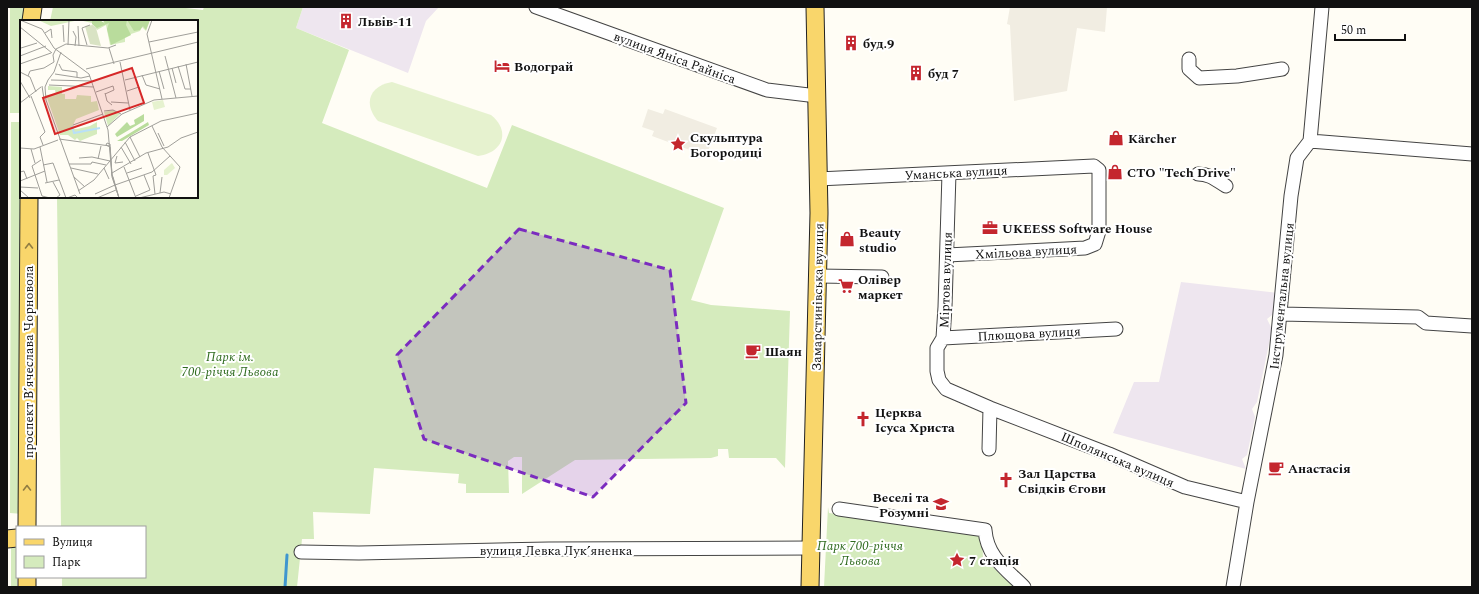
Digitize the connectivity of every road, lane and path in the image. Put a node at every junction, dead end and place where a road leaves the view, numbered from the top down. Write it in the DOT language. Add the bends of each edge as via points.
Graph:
graph roads {
  1 [pos="33,7"];
  2 [pos="536,7"];
  3 [pos="815,7"];
  4 [pos="1322,7"];
  5 [pos="31,20"];
  6 [pos="1189,59"];
  7 [pos="1282,69"];
  8 [pos="817,96"];
  9 [pos="1310,141"];
  10 [pos="1472,154"];
  11 [pos="1094,166"];
  12 [pos="949,172"];
  13 [pos="1198,174"];
  14 [pos="818,179"];
  15 [pos="1226,186"];
  16 [pos="29,198"];
  17 [pos="947,255"];
  18 [pos="818,276"];
  19 [pos="882,277"];
  20 [pos="1281,314"];
  21 [pos="1472,326"];
  22 [pos="1116,329"];
  23 [pos="943,338"];
  24 [pos="990,408"];
  25 [pos="989,449"];
  26 [pos="1247,502"];
  27 [pos="839,509"];
  28 [pos="27,526"];
  29 [pos="811,548"];
  30 [pos="301,552"];
  31 [pos="810,587"];
  32 [pos="1024,587"];
  33 [pos="1233,587"];
  1 -- 5 [label="main road"];
  2 -- 8 [label="street, вулиця Яніса Райніса" via="767,90"];
  3 -- 8 [label="main road, Замарстинівська вулиця"];
  4 -- 9 [label="street"];
  6 -- 7 [label="street" via="1189,69 1199,78 1237,76"];
  8 -- 14 [label="main road, Замарстинівська вулиця"];
  9 -- 10 [label="street"];
  9 -- 20 [label="street, Інструментальна вулиця" via="1297,158"];
  11 -- 12 [label="street, Уманська вулиця"];
  11 -- 17 [label="street, Хмільова вулиця" via="1099,170 1099,231 1095,244 1085,248"];
  12 -- 14 [label="street, Уманська вулиця"];
  12 -- 17 [label="street, Міртова вулиця"];
  13 -- 15 [label="street" via="1213,177"];
  14 -- 18 [label="main road, Замарстинівська вулиця"];
  28 -- 16 [label="main road, проспект Вʼячеслава Чорновола, one-way"];
  17 -- 23 [label="street, Міртова вулиця"];
  18 -- 19 [label="street"];
  18 -- 29 [label="main road, Замарстинівська вулиця" via="815,505"];
  20 -- 21 [label="street" via="1418,317 1426,323"];
  20 -- 26 [label="street, Інструментальна вулиця" via="1276,355"];
  22 -- 23 [label="street, Плющова вулиця"];
  23 -- 24 [label="street, Міртова вулиця" via="938,344 936,359 939,380 946,388"];
  24 -- 25 [label="street"];
  24 -- 26 [label="street, Шполянська вулиця" via="1185,487"];
  26 -- 33 [label="street, Інструментальна вулиця"];
  27 -- 32 [label="street" via="985,530 992,555"];
  29 -- 30 [label="street, вулиця Левка Лукʼяненка"];
  29 -- 31 [label="main road, Замарстинівська вулиця"];
}
